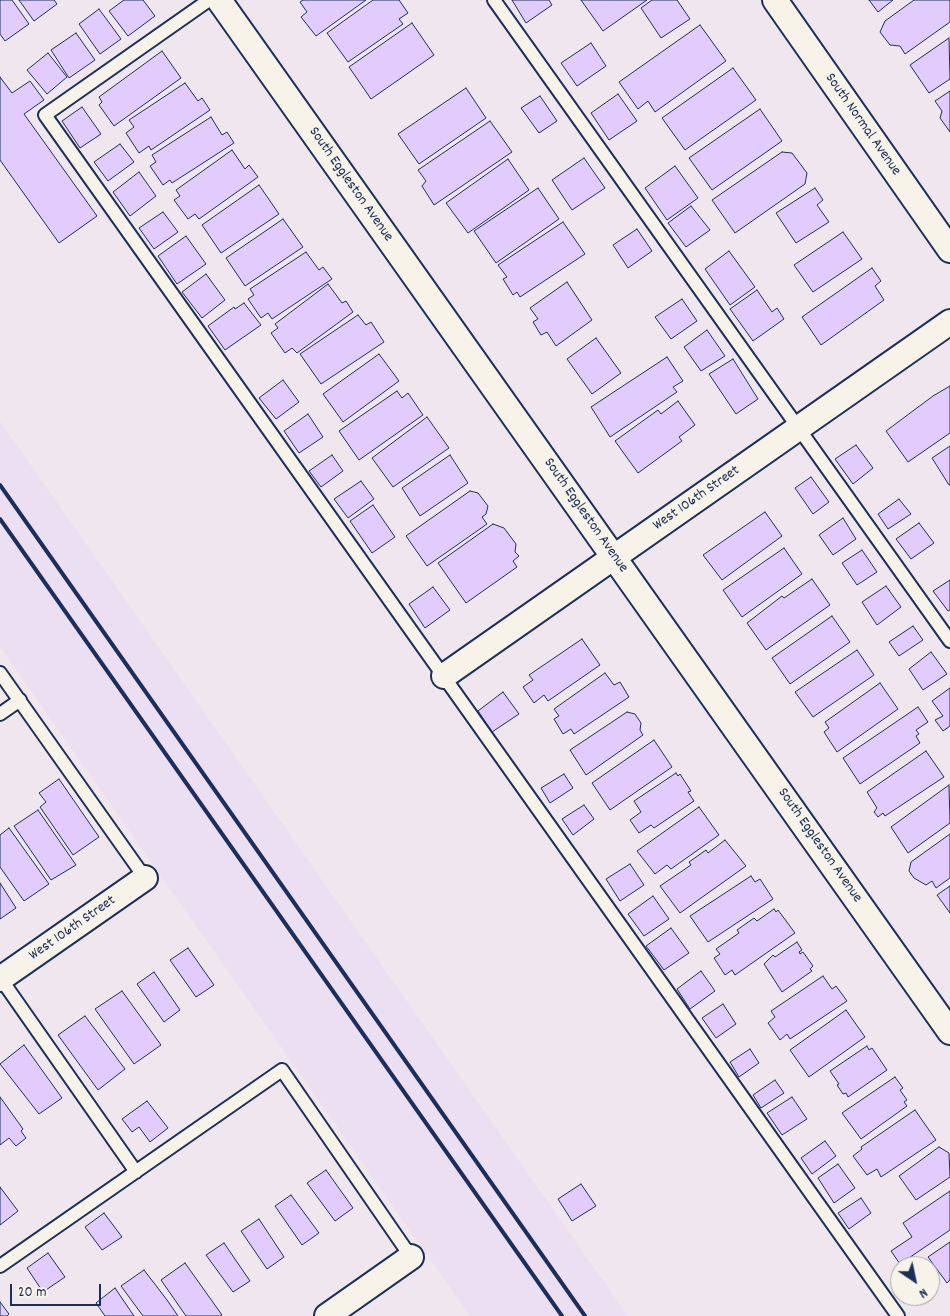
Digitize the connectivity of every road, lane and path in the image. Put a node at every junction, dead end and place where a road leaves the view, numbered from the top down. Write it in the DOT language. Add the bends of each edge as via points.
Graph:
graph roads {
  1 [pos="209,0"];
  2 [pos="219,0"];
  3 [pos="494,0"];
  4 [pos="775,0"];
  5 [pos="950,250"];
  6 [pos="950,322"];
  7 [pos="798,428"];
  8 [pos="614,557"];
  9 [pos="950,641"];
  10 [pos="0,673"];
  11 [pos="444,676"];
  12 [pos="20,700"];
  13 [pos="0,714"];
  14 [pos="145,878"];
  15 [pos="0,979"];
  16 [pos="950,1032"];
  17 [pos="136,1172"];
  18 [pos="411,1257"];
  19 [pos="0,1266"];
  20 [pos="330,1315"];
  21 [pos="898,1316"];
  1 -- 11 [label="lane" via="45,115"];
  2 -- 8 [label="street, South Eggleston Avenue"];
  3 -- 7 [label="lane"];
  4 -- 5 [label="street, South Normal Avenue"];
  6 -- 7 [label="street, West 106th Street"];
  7 -- 8 [label="street, West 106th Street"];
  7 -- 9 [label="lane"];
  8 -- 11 [label="street, West 106th Street"];
  8 -- 16 [label="street, South Eggleston Avenue"];
  10 -- 12 [label="lane"];
  11 -- 21 [label="lane"];
  12 -- 13 [label="lane"];
  12 -- 14 [label="lane"];
  14 -- 15 [label="street, West 106th Street"];
  15 -- 17 [label="lane"];
  17 -- 18 [label="lane" via="282,1070"];
  17 -- 19 [label="lane"];
  18 -- 20 [label="street"];
}
